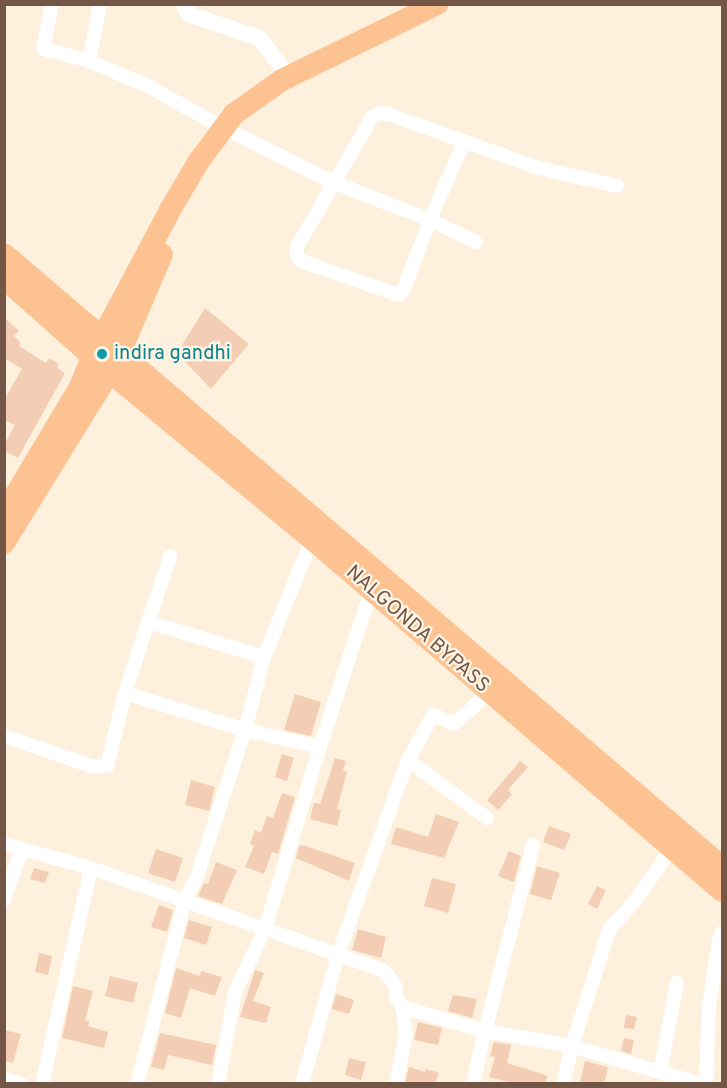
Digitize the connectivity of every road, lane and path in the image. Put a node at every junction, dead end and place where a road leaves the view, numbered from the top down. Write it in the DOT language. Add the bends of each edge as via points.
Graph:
graph roads {
  1 [pos="52,4"];
  2 [pos="100,4"];
  3 [pos="184,4"];
  4 [pos="404,4"];
  5 [pos="433,7"];
  6 [pos="89,61"];
  7 [pos="289,76"];
  8 [pos="224,128"];
  9 [pos="464,142"];
  10 [pos="335,183"];
  11 [pos="187,185"];
  12 [pos="617,186"];
  13 [pos="430,220"];
  14 [pos="476,242"];
  15 [pos="4,254"];
  16 [pos="4,278"];
  17 [pos="103,336"];
  18 [pos="121,352"];
  19 [pos="92,357"];
  20 [pos="110,372"];
  21 [pos="4,514"];
  22 [pos="312,539"];
  23 [pos="4,543"];
  24 [pos="170,557"];
  25 [pos="371,591"];
  26 [pos="148,622"];
  27 [pos="264,657"];
  28 [pos="490,692"];
  29 [pos="125,693"];
  30 [pos="245,730"];
  31 [pos="4,736"];
  32 [pos="320,747"];
  33 [pos="408,760"];
  34 [pos="487,818"];
  35 [pos="4,844"];
  36 [pos="533,844"];
  37 [pos="672,848"];
  38 [pos="22,849"];
  39 [pos="723,867"];
  40 [pos="91,868"];
  41 [pos="723,891"];
  42 [pos="4,900"];
  43 [pos="186,900"];
  44 [pos="265,929"];
  45 [pos="723,933"];
  46 [pos="338,955"];
  47 [pos="677,983"];
  48 [pos="402,1007"];
  49 [pos="485,1031"];
  50 [pos="572,1046"];
  51 [pos="660,1072"];
  52 [pos="4,1079"];
  53 [pos="21,1083"];
  54 [pos="42,1083"];
  55 [pos="137,1083"];
  56 [pos="218,1083"];
  57 [pos="302,1083"];
  58 [pos="396,1083"];
  59 [pos="473,1083"];
  60 [pos="563,1083"];
  61 [pos="700,1083"];
  62 [pos="706,1083"];
  1 -- 6 [label="street" via="43,50"];
  2 -- 6 [label="street"];
  3 -- 7 [label="street" via="188,14 259,38"];
  4 -- 5 [label="street"];
  5 -- 7 [label="highway"];
  6 -- 8 [label="street" via="148,86"];
  7 -- 8 [label="highway" via="234,114"];
  8 -- 10 [label="street"];
  8 -- 11 [label="highway" via="199,161"];
  9 -- 10 [label="street" via="380,113 372,117"];
  9 -- 12 [label="street" via="535,168"];
  9 -- 13 [label="street"];
  10 -- 13 [label="street"];
  10 -- 13 [label="street" via="297,247 301,261 398,296"];
  11 -- 17 [label="highway"];
  11 -- 18 [label="highway" via="179,214"];
  13 -- 14 [label="street"];
  15 -- 17 [label="highway"];
  16 -- 19 [label="highway"];
  17 -- 18 [label="highway, NALGONDA BYPASS"];
  17 -- 19 [label="highway"];
  18 -- 20 [label="highway"];
  18 -- 39 [label="highway, NALGONDA BYPASS"];
  19 -- 20 [label="highway, NALGONDA BYPASS"];
  19 -- 21 [label="highway" via="80,387"];
  20 -- 22 [label="highway, NALGONDA BYPASS"];
  20 -- 23 [label="highway"];
  22 -- 25 [label="highway, NALGONDA BYPASS"];
  22 -- 27 [label="street"];
  24 -- 26 [label="street"];
  25 -- 28 [label="highway, NALGONDA BYPASS"];
  25 -- 32 [label="street"];
  26 -- 27 [label="street"];
  26 -- 29 [label="street"];
  27 -- 30 [label="street"];
  28 -- 33 [label="street" via="454,724 433,715"];
  28 -- 37 [label="highway, NALGONDA BYPASS"];
  29 -- 30 [label="street"];
  29 -- 31 [label="street" via="107,766 91,766"];
  30 -- 32 [label="street"];
  30 -- 43 [label="street"];
  32 -- 44 [label="street"];
  33 -- 34 [label="street"];
  33 -- 46 [label="street"];
  35 -- 38 [label="street"];
  36 -- 49 [label="street"];
  37 -- 41 [label="highway, NALGONDA BYPASS"];
  37 -- 50 [label="street" via="609,930"];
  38 -- 40 [label="street"];
  38 -- 42 [label="street"];
  40 -- 43 [label="street"];
  40 -- 54 [label="street"];
  43 -- 44 [label="street"];
  43 -- 55 [label="street"];
  44 -- 46 [label="street"];
  44 -- 56 [label="street" via="235,992"];
  45 -- 62 [label="street" via="709,1007"];
  46 -- 48 [label="street" via="383,969 395,985"];
  46 -- 57 [label="street"];
  47 -- 51 [label="street"];
  48 -- 49 [label="street"];
  48 -- 58 [label="street" via="406,1034"];
  49 -- 50 [label="street"];
  49 -- 59 [label="street"];
  50 -- 51 [label="street"];
  50 -- 60 [label="street"];
  51 -- 61 [label="street"];
  52 -- 53 [label="street"];
}
